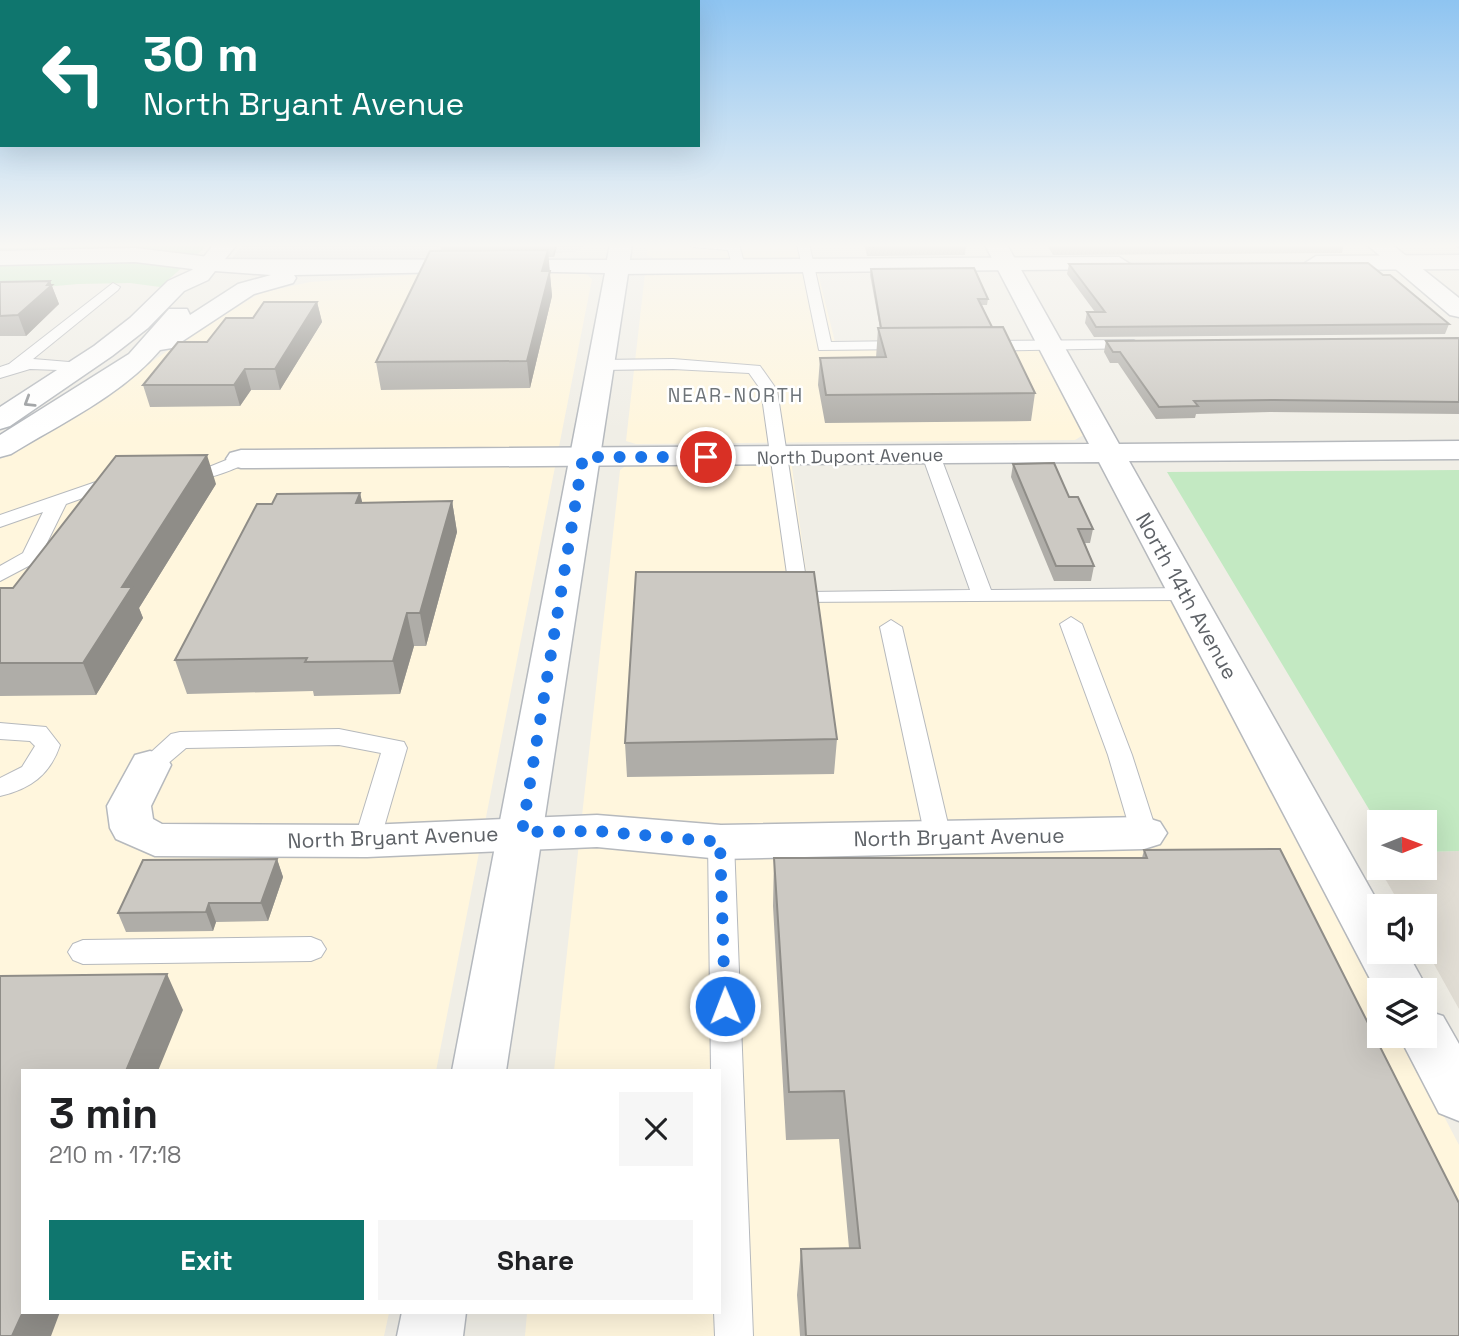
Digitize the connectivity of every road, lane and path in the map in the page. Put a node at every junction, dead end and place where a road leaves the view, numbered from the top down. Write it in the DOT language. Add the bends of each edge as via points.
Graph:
graph roads {
  1 [pos="93,305"];
  2 [pos="156,305"];
  3 [pos="186,305"];
  4 [pos="221,305"];
  5 [pos="611,305"];
  6 [pos="815,305"];
  7 [pos="1029,305"];
  8 [pos="1050,345"];
  9 [pos="1154,345"];
  10 [pos="918,346"];
  11 [pos="972,346"];
  12 [pos="138,360"];
  13 [pos="16,365"];
  14 [pos="601,365"];
  15 [pos="80,368"];
  16 [pos="0,373"];
  17 [pos="0,419"];
  18 [pos="0,448"];
  19 [pos="1459,450"];
  20 [pos="1108,452"];
  21 [pos="931,455"];
  22 [pos="583,457"];
  23 [pos="779,457"];
  24 [pos="241,459"];
  25 [pos="159,473"];
  26 [pos="132,474"];
  27 [pos="58,501"];
  28 [pos="0,521"];
  29 [pos="0,575"];
  30 [pos="1187,594"];
  31 [pos="983,596"];
  32 [pos="1071,624"];
  33 [pos="891,627"];
  34 [pos="0,731"];
  35 [pos="150,765"];
  36 [pos="0,787"];
  37 [pos="522,832"];
  38 [pos="1144,833"];
  39 [pos="938,837"];
  40 [pos="367,841"];
  41 [pos="720,842"];
  42 [pos="1367,926"];
  43 [pos="310,949"];
  44 [pos="83,952"];
  45 [pos="1433,1048"];
  46 [pos="479,1069"];
  47 [pos="1459,1096"];
  48 [pos="435,1314"];
  49 [pos="430,1336"];
  50 [pos="734,1336"];
  1 -- 13 [label="lane"];
  2 -- 15 [label="street"];
  3 -- 12 [label="street"];
  4 -- 12 [label="street"];
  5 -- 14 [label="street"];
  6 -- 10 [label="lane" via="824,347"];
  7 -- 8 [label="street, North 14th Avenue"];
  8 -- 9 [label="lane"];
  8 -- 11 [label="lane"];
  8 -- 20 [label="street, North 14th Avenue"];
  12 -- 18 [label="street"];
  13 -- 15 [label="lane" via="37,362"];
  13 -- 16 [label="lane"];
  14 -- 22 [label="street"];
  14 -- 23 [label="lane" via="754,369 769,390"];
  15 -- 17 [label="street, one-way"];
  19 -- 20 [label="street, North Dupont Avenue"];
  20 -- 21 [label="street, North Dupont Avenue"];
  20 -- 30 [label="street, North 14th Avenue"];
  21 -- 23 [label="street, North Dupont Avenue"];
  21 -- 31 [label="lane"];
  22 -- 23 [label="street, North Dupont Avenue"];
  22 -- 24 [label="street, North Dupont Avenue"];
  22 -- 37 [label="street"];
  23 -- 31 [label="lane" via="798,598"];
  24 -- 25 [label="lane" via="212,472"];
  26 -- 27 [label="lane"];
  27 -- 28 [label="lane"];
  27 -- 29 [label="lane" via="31,557"];
  30 -- 31 [label="lane"];
  30 -- 42 [label="street, North 14th Avenue"];
  32 -- 38 [label="lane"];
  33 -- 39 [label="lane"];
  34 -- 36 [label="lane" via="37,733 48,745 45,758 30,775"];
  35 -- 40 [label="street, North Bryant Avenue" via="130,806 132,828 155,840"];
  35 -- 40 [label="lane" via="180,740 339,737 395,748"];
  37 -- 40 [label="street, North Bryant Avenue"];
  37 -- 41 [label="street, North Bryant Avenue" via="597,831"];
  37 -- 46 [label="street"];
  38 -- 39 [label="street, North Bryant Avenue"];
  39 -- 41 [label="street, North Bryant Avenue"];
  41 -- 50 [label="lane"];
  43 -- 44 [label="lane"];
  45 -- 47 [label="street"];
  48 -- 49 [label="street"];
}
